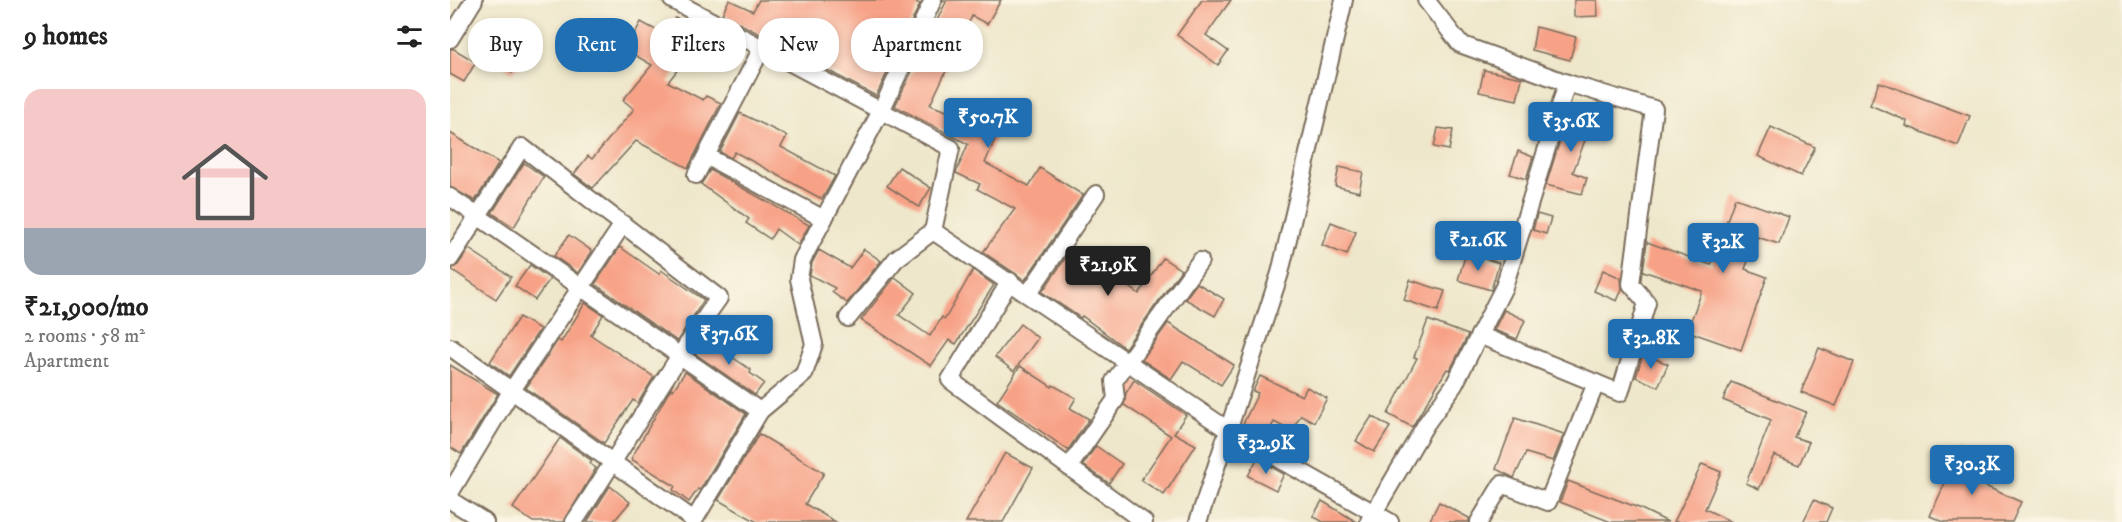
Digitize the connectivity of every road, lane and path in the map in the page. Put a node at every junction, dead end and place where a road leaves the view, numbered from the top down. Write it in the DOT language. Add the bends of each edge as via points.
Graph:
graph roads {
  1 [pos="474,0"];
  2 [pos="672,0"];
  3 [pos="933,0"];
  4 [pos="1344,0"];
  5 [pos="1426,0"];
  6 [pos="450,39"];
  7 [pos="758,46"];
  8 [pos="758,56"];
  9 [pos="807,72"];
  10 [pos="1567,83"];
  11 [pos="881,111"];
  12 [pos="708,157"];
  13 [pos="696,176"];
  14 [pos="1096,194"];
  15 [pos="450,197"];
  16 [pos="477,216"];
  17 [pos="824,219"];
  18 [pos="623,224"];
  19 [pos="933,231"];
  20 [pos="450,259"];
  21 [pos="1200,261"];
  22 [pos="1010,281"];
  23 [pos="581,287"];
  24 [pos="1028,294"];
  25 [pos="848,318"];
  26 [pos="1479,335"];
  27 [pos="450,347"];
  28 [pos="678,355"];
  29 [pos="1128,362"];
  30 [pos="1596,384"];
  31 [pos="512,390"];
  32 [pos="760,411"];
  33 [pos="1228,430"];
  34 [pos="614,463"];
  35 [pos="1069,467"];
  36 [pos="450,493"];
  37 [pos="450,500"];
  38 [pos="1371,517"];
  39 [pos="693,521"];
  40 [pos="485,522"];
  41 [pos="574,522"];
  42 [pos="1144,522"];
  43 [pos="1198,522"];
  44 [pos="1390,522"];
  45 [pos="1479,522"];
  1 -- 6 [label="street"];
  2 -- 7 [label="street"];
  3 -- 11 [label="street"];
  4 -- 33 [label="street" via="1280,273"];
  5 -- 10 [label="street" via="1460,44"];
  8 -- 12 [label="street"];
  9 -- 11 [label="street"];
  10 -- 26 [label="street" via="1504,287"];
  10 -- 30 [label="street" via="1654,109 1631,284 1647,303 1620,393"];
  11 -- 17 [label="street"];
  11 -- 19 [label="street" via="951,148"];
  12 -- 13 [label="street"];
  12 -- 17 [label="street"];
  14 -- 24 [label="street"];
  15 -- 16 [label="street"];
  16 -- 18 [label="street" via="522,147"];
  16 -- 20 [label="street"];
  16 -- 23 [label="street"];
  17 -- 32 [label="street" via="802,260 800,279 814,344 804,374"];
  18 -- 23 [label="street"];
  18 -- 28 [label="street" via="719,298"];
  19 -- 22 [label="street"];
  19 -- 25 [label="street" via="896,259"];
  21 -- 29 [label="street"];
  22 -- 24 [label="street"];
  22 -- 35 [label="street" via="950,380"];
  23 -- 28 [label="street"];
  23 -- 31 [label="street"];
  24 -- 29 [label="street"];
  26 -- 30 [label="street"];
  26 -- 38 [label="street" via="1454,385"];
  27 -- 31 [label="street"];
  28 -- 32 [label="street"];
  28 -- 34 [label="street"];
  29 -- 33 [label="street"];
  29 -- 35 [label="street" via="1114,381 1116,399"];
  30 -- 45 [label="street" via="1548,502 1502,484"];
  31 -- 34 [label="street"];
  31 -- 36 [label="street"];
  32 -- 39 [label="street"];
  33 -- 38 [label="street"];
  33 -- 43 [label="street"];
  34 -- 39 [label="street"];
  34 -- 41 [label="street"];
  35 -- 42 [label="street"];
  37 -- 40 [label="street"];
  38 -- 44 [label="street"];
}
